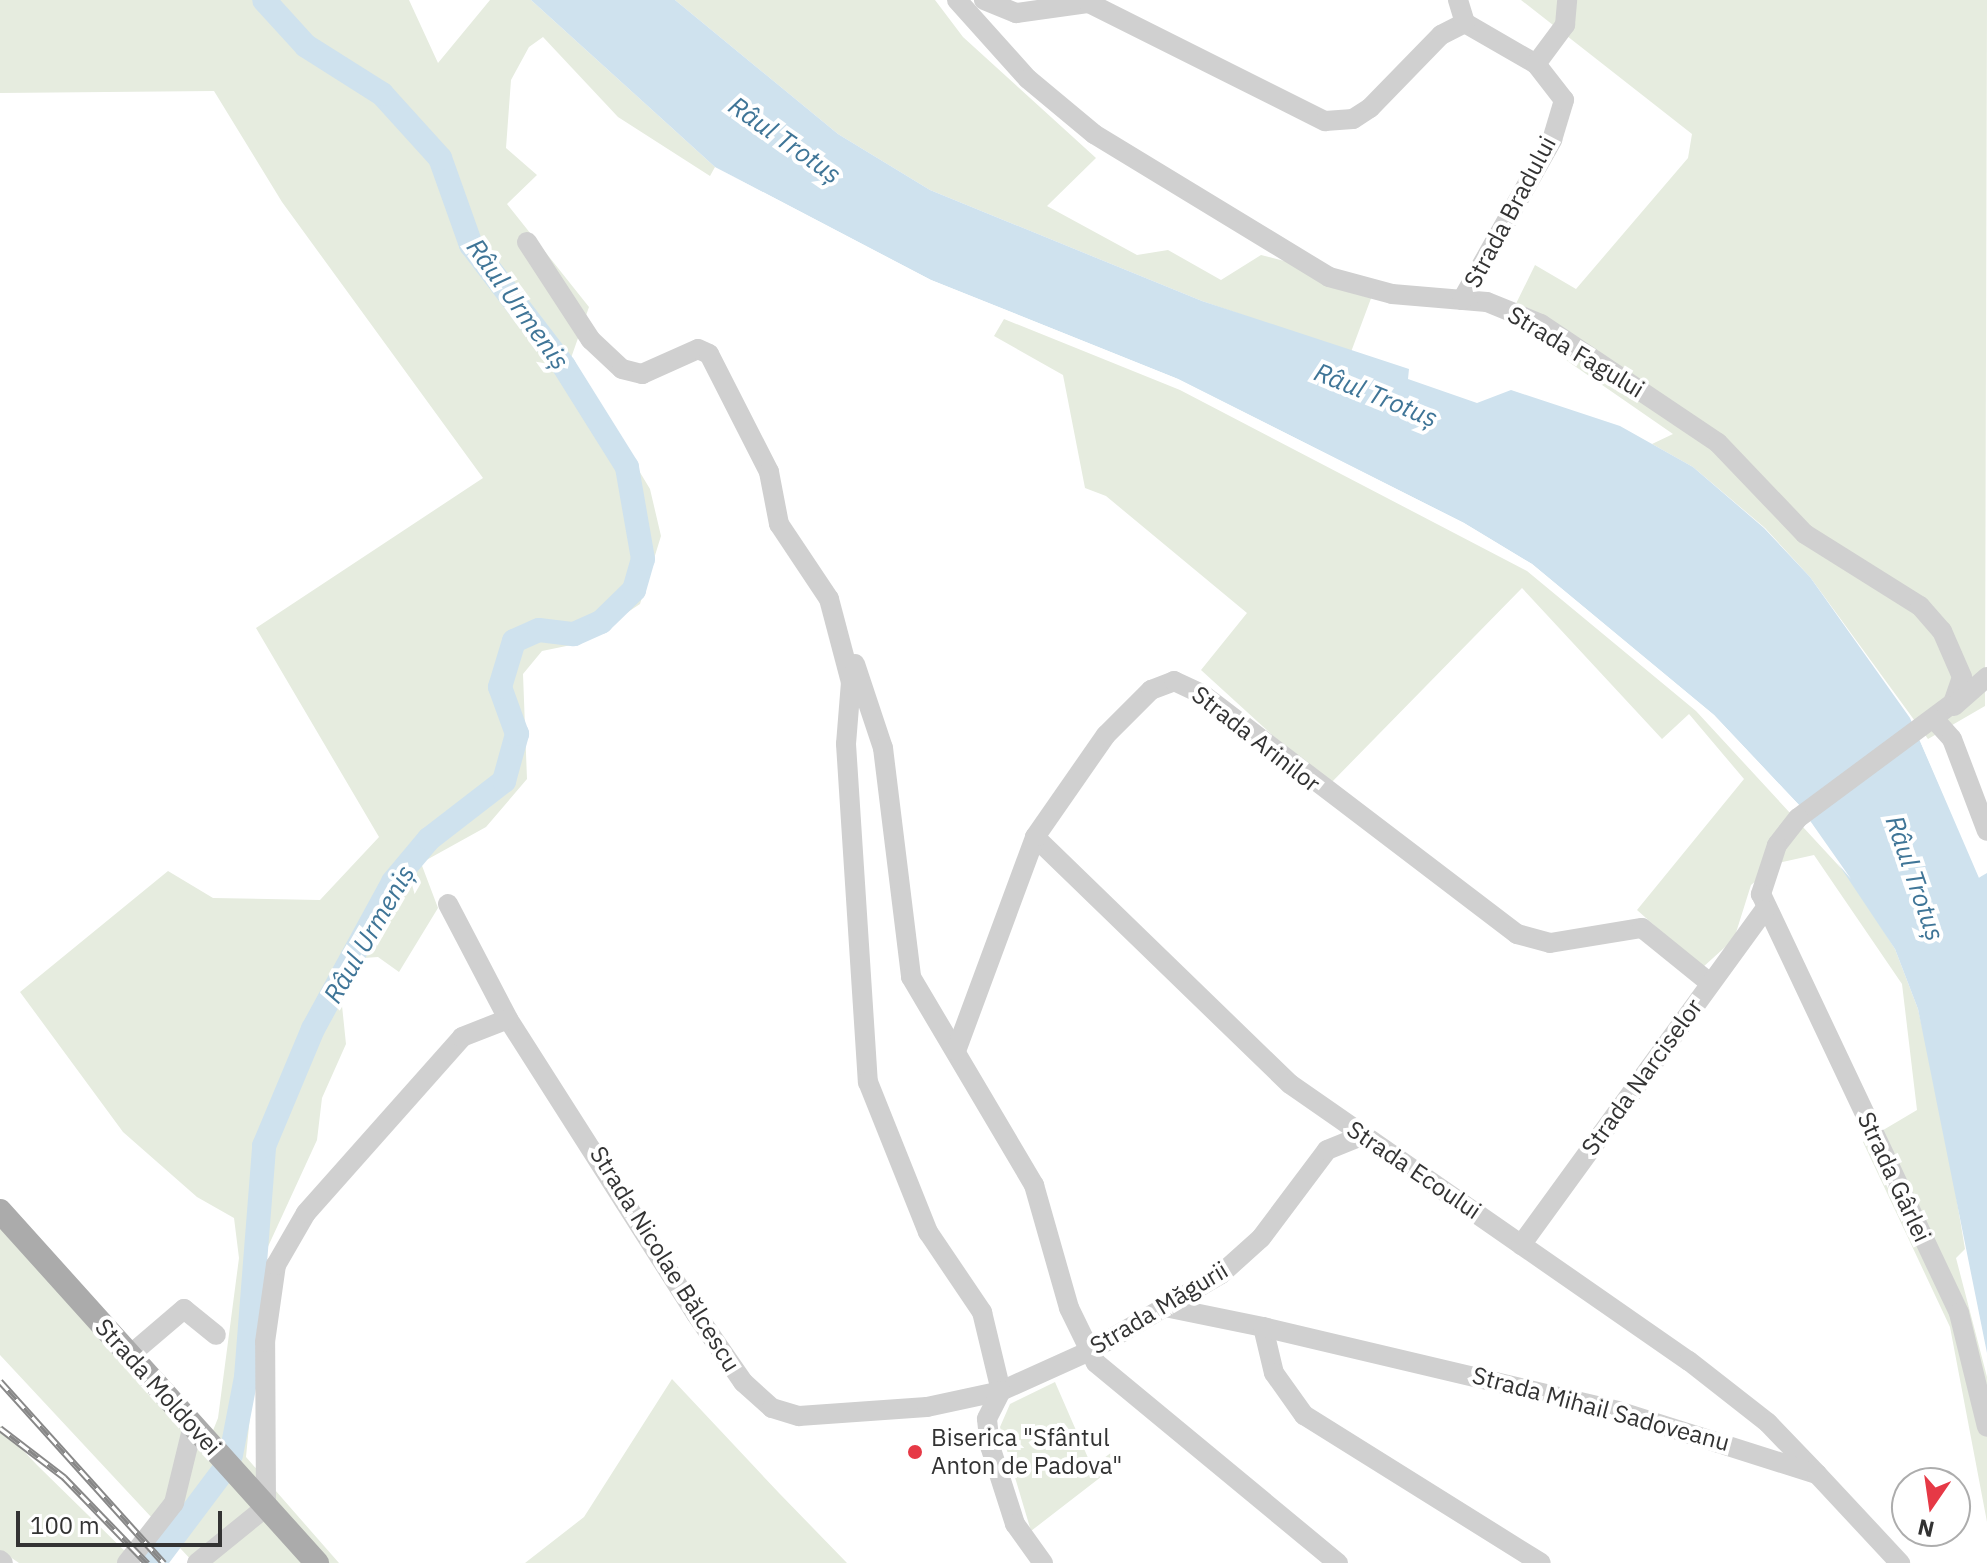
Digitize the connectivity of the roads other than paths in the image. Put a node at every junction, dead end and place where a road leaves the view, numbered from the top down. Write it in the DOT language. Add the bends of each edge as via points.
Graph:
graph roads {
  1 [pos="957,0"];
  2 [pos="984,0"];
  3 [pos="1458,0"];
  4 [pos="1567,0"];
  5 [pos="1465,23"];
  6 [pos="1536,64"];
  7 [pos="527,242"];
  8 [pos="1462,300"];
  9 [pos="839,627"];
  10 [pos="1987,677"];
  11 [pos="1933,722"];
  12 [pos="1987,831"];
  13 [pos="1035,837"];
  14 [pos="448,904"];
  15 [pos="1764,910"];
  16 [pos="1710,983"];
  17 [pos="508,1019"];
  18 [pos="956,1051"];
  19 [pos="1364,1135"];
  20 [pos="0,1211"];
  21 [pos="1521,1245"];
  22 [pos="1165,1307"];
  23 [pos="1263,1327"];
  24 [pos="216,1335"];
  25 [pos="1092,1350"];
  26 [pos="130,1355"];
  27 [pos="1001,1391"];
  28 [pos="193,1425"];
  29 [pos="1987,1427"];
  30 [pos="1817,1474"];
  31 [pos="266,1507"];
  32 [pos="127,1563"];
  33 [pos="197,1563"];
  34 [pos="317,1563"];
  35 [pos="1043,1563"];
  36 [pos="1338,1563"];
  37 [pos="1541,1563"];
  38 [pos="1900,1563"];
  1 -- 8 [label="street, Strada Fagului" via="1028,79 1094,134 1274,244 1343,283"];
  2 -- 5 [label="street" via="1016,13 1089,3 1340,123 1370,108 1441,35"];
  3 -- 5 [label="street"];
  4 -- 6 [label="street" via="1565,25"];
  5 -- 6 [label="street"];
  6 -- 8 [label="street, Strada Bradului" via="1564,100 1556,127"];
  7 -- 9 [label="street" via="591,340 622,369 642,374 698,349 709,354 769,472 779,524"];
  8 -- 11 [label="street, Strada Fagului" via="1524,314 1680,416 1718,443 1805,534 1920,606 1959,662 1961,685"];
  9 -- 18 [label="street" via="883,748 911,977"];
  9 -- 27 [label="street" via="851,682 846,744 868,1082 928,1232 982,1312"];
  10 -- 11 [label="street"];
  11 -- 12 [label="street" via="1952,739"];
  11 -- 15 [label="street" via="1798,818 1767,868"];
  13 -- 16 [label="street, Strada Arinilor" via="1106,735 1151,690 1174,681 1202,694 1517,934 1550,943 1642,928"];
  13 -- 18 [label="street, Strada Arinilor"];
  13 -- 19 [label="street, Strada Ecoului" via="1290,1084"];
  14 -- 17 [label="street, Strada Nicolae Bălcescu"];
  15 -- 16 [label="street, Strada Narciselor"];
  15 -- 29 [label="street, Strada Gârlei" via="1959,1313"];
  16 -- 21 [label="street, Strada Narciselor"];
  17 -- 27 [label="street, Strada Nicolae Bălcescu" via="696,1314 743,1382 772,1408 837,1417"];
  17 -- 31 [label="street" via="462,1037 306,1213 276,1265 265,1342"];
  18 -- 25 [label="street" via="1038,1194 1069,1308"];
  19 -- 21 [label="street, Strada Ecoului"];
  19 -- 22 [label="street, Strada Măgurii" via="1337,1141 1261,1238 1221,1274"];
  20 -- 26 [label="main road, Strada Moldovei"];
  21 -- 30 [label="street, Strada Ecoului" via="1711,1379"];
  22 -- 23 [label="street, Strada Mihail Sadoveanu"];
  22 -- 25 [label="street, Strada Măgurii"];
  23 -- 30 [label="street, Strada Mihail Sadoveanu" via="1618,1411"];
  23 -- 37 [label="street" via="1274,1373 1304,1415"];
  24 -- 26 [label="street" via="184,1309"];
  25 -- 27 [label="street, Strada Măgurii"];
  25 -- 36 [label="street" via="1096,1363"];
  26 -- 28 [label="main road, Strada Moldovei"];
  27 -- 35 [label="street" via="987,1419 990,1446 1015,1524"];
  28 -- 31 [label="main road, Strada Moldovei"];
  28 -- 32 [label="street" via="174,1503"];
  30 -- 38 [label="street, Strada Mihail Sadoveanu"];
  31 -- 33 [label="street"];
  31 -- 34 [label="main road, Strada Moldovei"];
}
